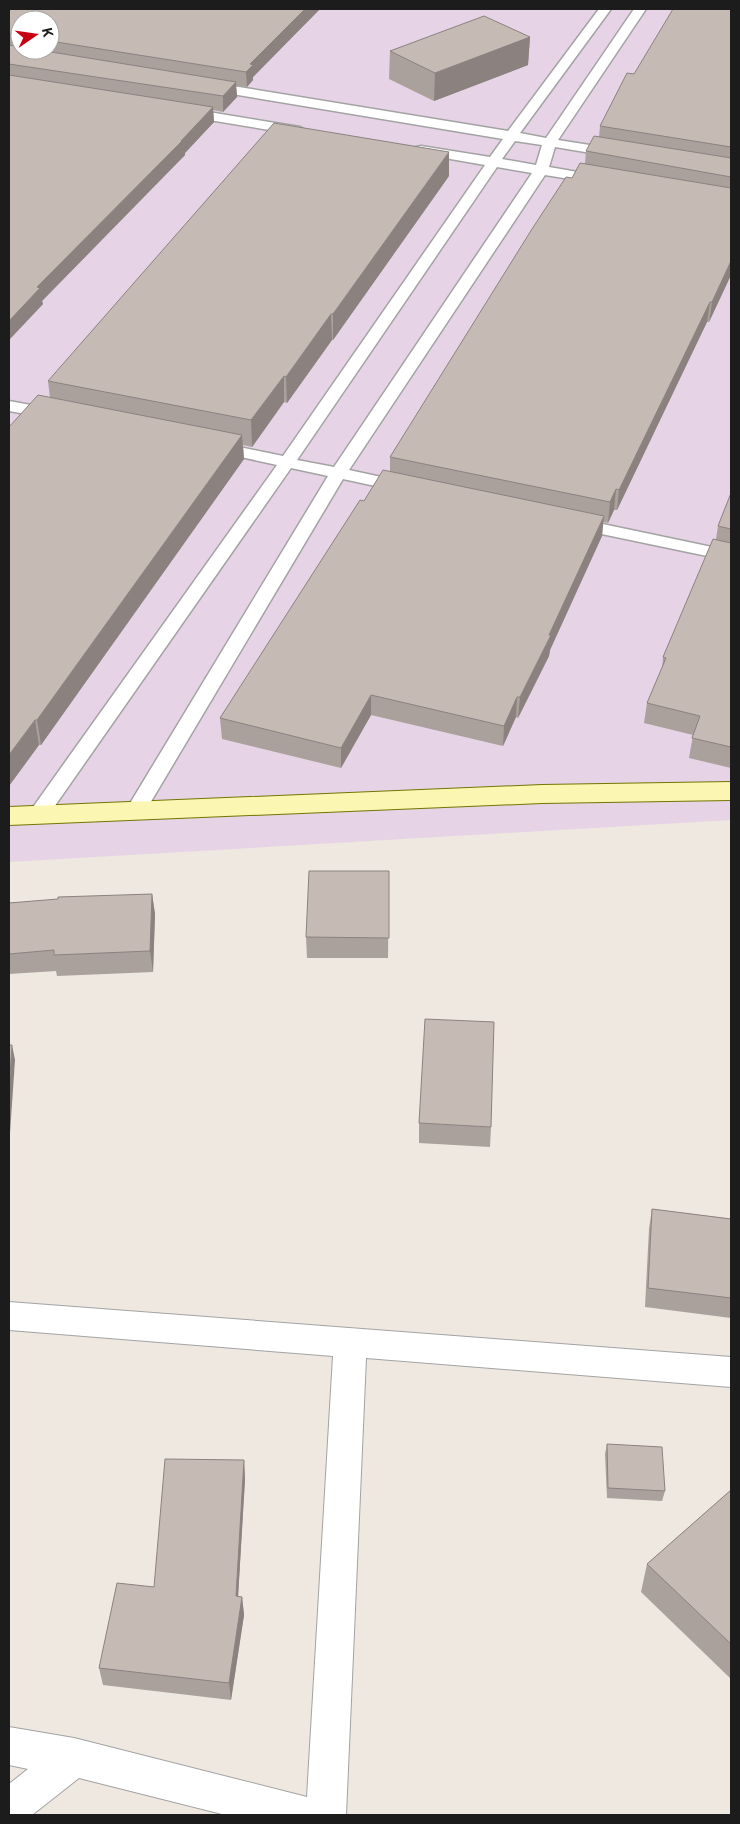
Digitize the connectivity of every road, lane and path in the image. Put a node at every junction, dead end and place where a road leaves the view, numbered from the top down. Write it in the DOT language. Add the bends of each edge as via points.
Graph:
graph roads {
  1 [pos="605,9"];
  2 [pos="640,9"];
  3 [pos="196,84"];
  4 [pos="174,111"];
  5 [pos="311,132"];
  6 [pos="512,135"];
  7 [pos="549,143"];
  8 [pos="408,148"];
  9 [pos="626,155"];
  10 [pos="496,162"];
  11 [pos="541,170"];
  12 [pos="617,183"];
  13 [pos="9,406"];
  14 [pos="67,417"];
  15 [pos="202,444"];
  16 [pos="288,462"];
  17 [pos="338,474"];
  18 [pos="414,490"];
  19 [pos="558,520"];
  20 [pos="731,556"];
  21 [pos="731,791"];
  22 [pos="136,810"];
  23 [pos="38,815"];
  24 [pos="9,816"];
  25 [pos="9,1316"];
  26 [pos="350,1342"];
  27 [pos="731,1372"];
  28 [pos="9,1746"];
  29 [pos="74,1757"];
  30 [pos="9,1809"];
  31 [pos="302,1815"];
  32 [pos="326,1815"];
  1 -- 6 [label="lane"];
  2 -- 7 [label="lane"];
  3 -- 6 [label="lane"];
  4 -- 5 [label="lane"];
  6 -- 7 [label="lane"];
  6 -- 10 [label="lane"];
  7 -- 9 [label="lane"];
  7 -- 11 [label="lane"];
  8 -- 10 [label="lane"];
  10 -- 11 [label="lane"];
  10 -- 16 [label="lane"];
  11 -- 12 [label="lane"];
  11 -- 17 [label="lane"];
  13 -- 14 [label="lane"];
  15 -- 16 [label="lane"];
  16 -- 17 [label="lane"];
  16 -- 23 [label="lane"];
  17 -- 18 [label="lane"];
  17 -- 22 [label="lane"];
  19 -- 20 [label="lane"];
  21 -- 22 [label="street" via="542,794"];
  22 -- 23 [label="street"];
  23 -- 24 [label="street"];
  25 -- 26 [label="street"];
  26 -- 27 [label="street"];
  26 -- 32 [label="street"];
  28 -- 29 [label="street"];
  29 -- 30 [label="street"];
  29 -- 31 [label="street"];
}
